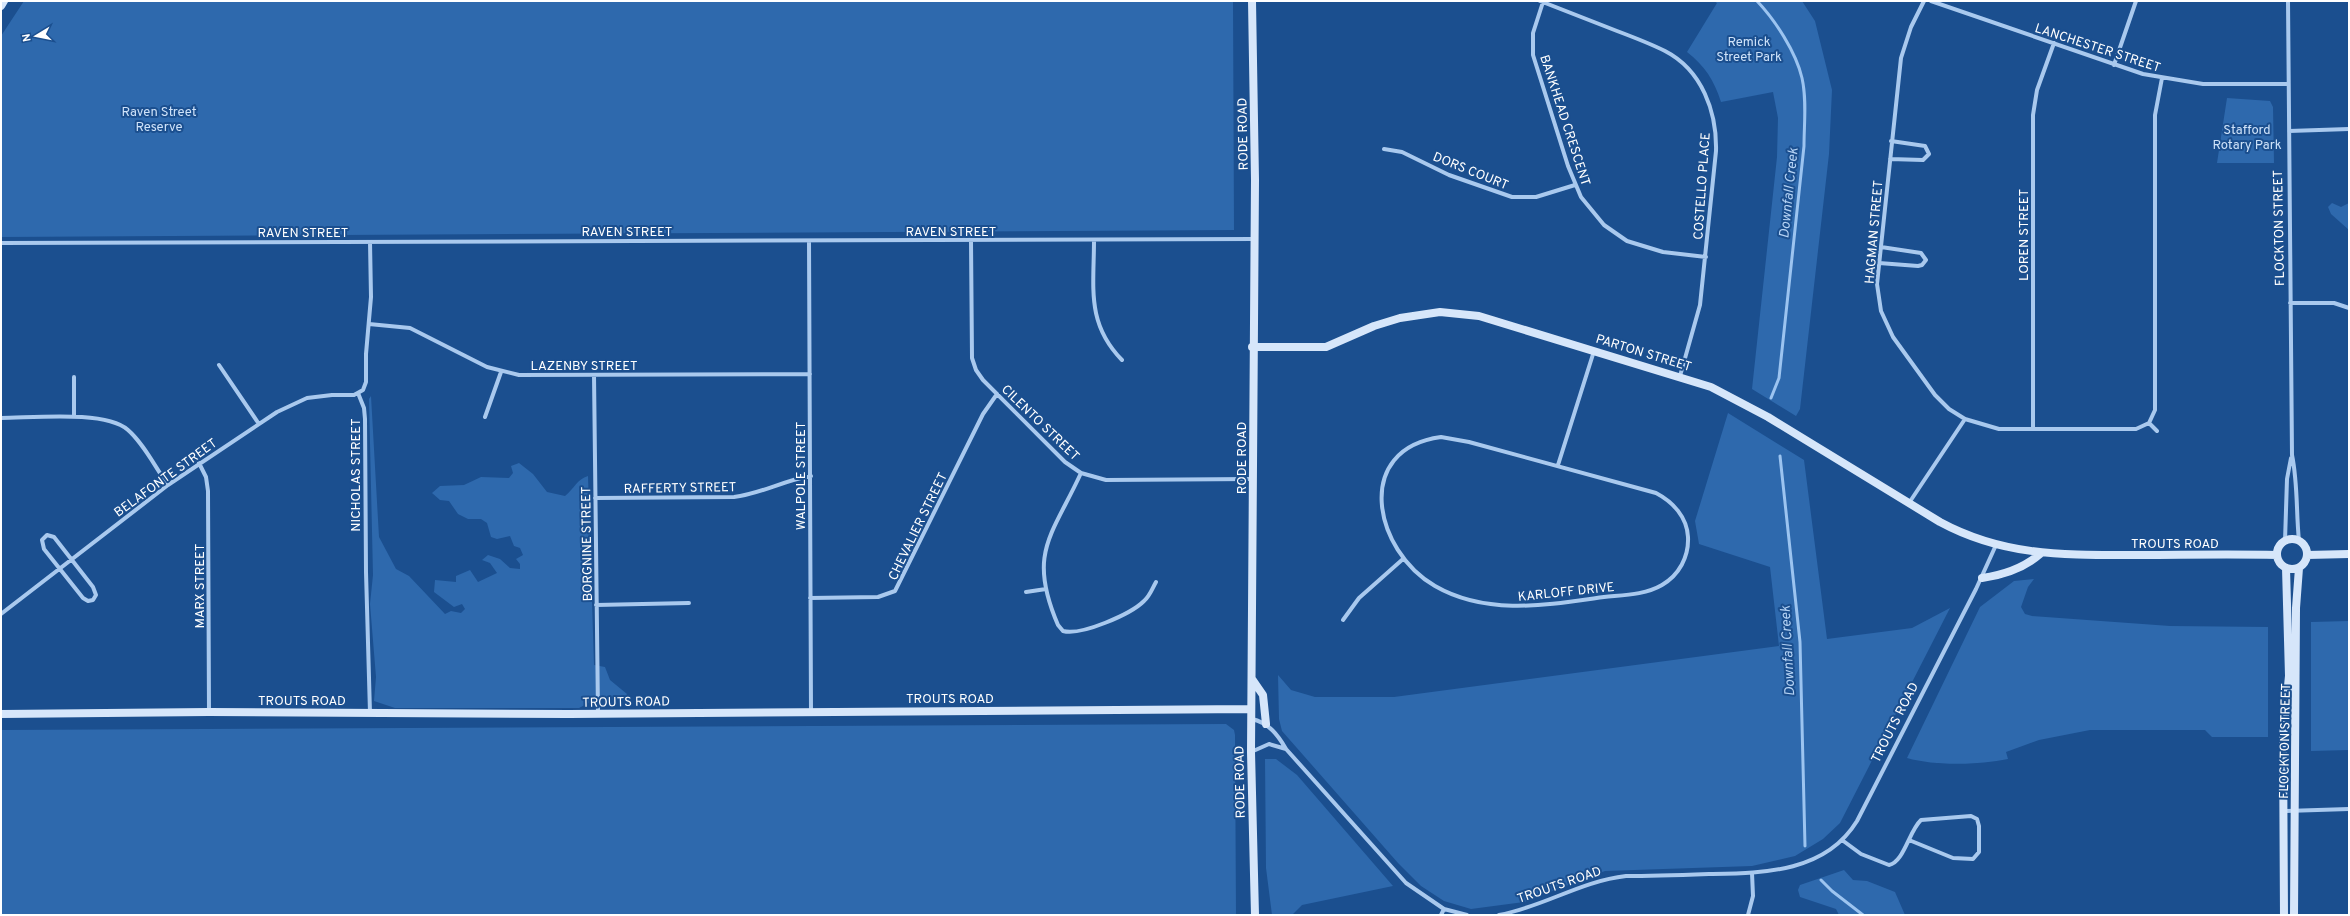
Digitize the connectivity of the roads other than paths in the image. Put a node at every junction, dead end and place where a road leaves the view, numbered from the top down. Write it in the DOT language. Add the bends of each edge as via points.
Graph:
graph roads {
  1 [pos="4,1"];
  2 [pos="1252,1"];
  3 [pos="1924,1"];
  4 [pos="1931,1"];
  5 [pos="2136,1"];
  6 [pos="2288,1"];
  7 [pos="1542,2"];
  8 [pos="1,6"];
  9 [pos="2054,44"];
  10 [pos="2114,65"];
  11 [pos="2162,78"];
  12 [pos="2288,84"];
  13 [pos="2349,129"];
  14 [pos="2289,130"];
  15 [pos="1891,141"];
  16 [pos="1384,150"];
  17 [pos="1890,159"];
  18 [pos="1575,185"];
  19 [pos="1254,239"];
  20 [pos="1094,240"];
  21 [pos="809,241"];
  22 [pos="971,241"];
  23 [pos="370,242"];
  24 [pos="1,243"];
  25 [pos="1881,247"];
  26 [pos="1706,257"];
  27 [pos="1879,262"];
  28 [pos="2290,303"];
  29 [pos="2349,308"];
  30 [pos="369,324"];
  31 [pos="1252,347"];
  32 [pos="1594,350"];
  33 [pos="1122,360"];
  34 [pos="220,365"];
  35 [pos="501,372"];
  36 [pos="810,374"];
  37 [pos="594,375"];
  38 [pos="1680,376"];
  39 [pos="74,377"];
  40 [pos="358,393"];
  41 [pos="997,394"];
  42 [pos="74,417"];
  43 [pos="1,418"];
  44 [pos="486,418"];
  45 [pos="1965,419"];
  46 [pos="2149,423"];
  47 [pos="259,424"];
  48 [pos="2034,429"];
  49 [pos="2157,431"];
  50 [pos="2292,455"];
  51 [pos="199,463"];
  52 [pos="1558,465"];
  53 [pos="1081,473"];
  54 [pos="811,476"];
  55 [pos="1253,480"];
  56 [pos="168,485"];
  57 [pos="595,498"];
  58 [pos="1909,503"];
  59 [pos="2285,541"];
  60 [pos="2299,541"];
  61 [pos="1996,545"];
  62 [pos="2040,554"];
  63 [pos="2349,554"];
  64 [pos="2277,555"];
  65 [pos="2307,555"];
  66 [pos="72,559"];
  67 [pos="1403,559"];
  68 [pos="2286,568"];
  69 [pos="2299,568"];
  70 [pos="60,569"];
  71 [pos="1982,578"];
  72 [pos="1156,582"];
  73 [pos="1046,589"];
  74 [pos="1026,592"];
  75 [pos="810,598"];
  76 [pos="689,603"];
  77 [pos="596,604"];
  78 [pos="1,614"];
  79 [pos="1343,620"];
  80 [pos="1252,679"];
  81 [pos="1251,709"];
  82 [pos="811,710"];
  83 [pos="210,712"];
  84 [pos="370,713"];
  85 [pos="598,713"];
  86 [pos="1,714"];
  87 [pos="1251,719"];
  88 [pos="1266,724"];
  89 [pos="1286,749"];
  90 [pos="1251,752"];
  91 [pos="2349,809"];
  92 [pos="2284,810"];
  93 [pos="2295,810"];
  94 [pos="1842,840"];
  95 [pos="1909,840"];
  96 [pos="1752,873"];
  97 [pos="1444,909"];
  98 [pos="1254,915"];
  99 [pos="1441,915"];
  100 [pos="1467,915"];
  101 [pos="1499,915"];
  102 [pos="1748,915"];
  103 [pos="2284,915"];
  104 [pos="2294,915"];
  1 -- 8 [label="street"];
  2 -- 19 [label="street, RODE ROAD"];
  3 -- 15 [label="street, HAGMAN STREET" via="1911,27 1901,58"];
  4 -- 9 [label="street, LANCHESTER STREET"];
  5 -- 10 [label="street"];
  6 -- 12 [label="street, FLOCKTON STREET"];
  7 -- 18 [label="street, BANKHEAD CRESCENT" via="1532,34 1533,55"];
  7 -- 26 [label="street, COSTELLO PLACE" via="1666,51 1686,68 1701,87 1711,108 1716,136"];
  9 -- 10 [label="street, LANCHESTER STREET"];
  9 -- 48 [label="street, LOREN STREET" via="2037,90 2033,115"];
  10 -- 11 [label="street, LANCHESTER STREET"];
  11 -- 12 [label="street, LANCHESTER STREET" via="2203,84"];
  11 -- 46 [label="street" via="2155,123 2155,410"];
  12 -- 14 [label="street, FLOCKTON STREET"];
  13 -- 14 [label="street"];
  14 -- 28 [label="street, FLOCKTON STREET"];
  15 -- 17 [label="street, HAGMAN STREET"];
  15 -- 17 [label="street" via="1925,146 1929,154 1923,160"];
  16 -- 18 [label="street, DORS COURT" via="1402,152 1462,180 1512,197 1536,197"];
  17 -- 25 [label="street, HAGMAN STREET"];
  18 -- 26 [label="street, BANKHEAD CRESCENT" via="1595,216 1627,241 1662,252"];
  19 -- 20 [label="street, RAVEN STREET"];
  19 -- 31 [label="street, RODE ROAD"];
  20 -- 22 [label="street, RAVEN STREET"];
  20 -- 33 [label="street" via="1094,306 1097,321 1104,338"];
  21 -- 22 [label="street, RAVEN STREET"];
  21 -- 23 [label="street, RAVEN STREET"];
  21 -- 36 [label="street, WALPOLE STREET"];
  22 -- 41 [label="street, CILENTO STREET" via="972,358 979,376"];
  23 -- 24 [label="street, RAVEN STREET"];
  23 -- 30 [label="street"];
  25 -- 27 [label="street, HAGMAN STREET"];
  25 -- 27 [label="street" via="1921,252 1926,260 1918,266"];
  26 -- 38 [label="street, COSTELLO PLACE" via="1697,319"];
  27 -- 45 [label="street, HAGMAN STREET" via="1879,301 1888,327 1935,395 1949,409"];
  28 -- 29 [label="street" via="2334,303"];
  28 -- 50 [label="street, FLOCKTON STREET"];
  30 -- 35 [label="street, LAZENBY STREET" via="410,328"];
  30 -- 40 [label="street" via="366,382"];
  31 -- 32 [label="street, PARTON STREET" via="1326,348 1388,321 1440,312 1492,319"];
  31 -- 55 [label="street, RODE ROAD"];
  32 -- 38 [label="street, PARTON STREET"];
  32 -- 52 [label="street"];
  34 -- 47 [label="street"];
  35 -- 37 [label="street, LAZENBY STREET" via="527,376"];
  35 -- 44 [label="street"];
  36 -- 37 [label="street, LAZENBY STREET"];
  36 -- 54 [label="street, WALPOLE STREET"];
  37 -- 57 [label="street, BORGNINE STREET"];
  38 -- 58 [label="street, PARTON STREET" via="1745,403"];
  39 -- 42 [label="street"];
  40 -- 47 [label="street, BELAFONTE STREET" via="307,398 287,406"];
  40 -- 84 [label="street, NICHOLAS STREET" via="365,419"];
  41 -- 53 [label="street, CILENTO STREET" via="1066,462"];
  41 -- 75 [label="street, CHEVALIER STREET" via="983,414 895,591 878,597"];
  42 -- 43 [label="street"];
  42 -- 56 [label="street" via="100,418 123,426 136,439"];
  45 -- 48 [label="street, HAGMAN STREET" via="1999,429"];
  45 -- 58 [label="street"];
  46 -- 48 [label="street, HAGMAN STREET" via="2136,429"];
  46 -- 49 [label="street"];
  47 -- 51 [label="street, BELAFONTE STREET"];
  50 -- 59 [label="street, FLOCKTON STREET" via="2287,479"];
  50 -- 60 [label="street, FLOCKTON STREET" via="2296,477 2296,520"];
  51 -- 56 [label="street, BELAFONTE STREET"];
  51 -- 83 [label="street, MARX STREET" via="206,477 208,491"];
  52 -- 67 [label="street, KARLOFF DRIVE" via="1450,438 1432,438 1415,444 1393,463 1384,480 1381,495 1384,520"];
  52 -- 67 [label="street, KARLOFF DRIVE" via="1656,493 1672,503 1684,518 1688,534 1685,558 1676,574 1662,585 1644,592 1545,605 1504,606 1446,592 1424,578"];
  53 -- 55 [label="street, CILENTO STREET" via="1113,480"];
  53 -- 73 [label="street" via="1044,551 1042,569"];
  54 -- 57 [label="street, RAFFERTY STREET" via="786,480 752,494 734,497"];
  54 -- 75 [label="street, WALPOLE STREET"];
  55 -- 80 [label="street, RODE ROAD"];
  56 -- 66 [label="street, BELAFONTE STREET"];
  57 -- 77 [label="street, BORGNINE STREET"];
  58 -- 61 [label="street, PARTON STREET" via="1952,529"];
  59 -- 60 [label="street"];
  59 -- 64 [label="street" via="2279,547"];
  60 -- 65 [label="street" via="2305,546"];
  61 -- 62 [label="street, TROUTS ROAD"];
  61 -- 71 [label="street, TROUTS ROAD"];
  62 -- 64 [label="street, TROUTS ROAD"];
  62 -- 71 [label="street" via="2030,562 1999,575"];
  63 -- 65 [label="street"];
  64 -- 68 [label="street" via="2280,563"];
  65 -- 69 [label="street"];
  66 -- 70 [label="street, BELAFONTE STREET"];
  66 -- 70 [label="street" via="54,536 44,536 43,546"];
  66 -- 70 [label="street" via="95,589 96,595 93,600 86,600"];
  67 -- 79 [label="street" via="1359,598"];
  68 -- 69 [label="street"];
  68 -- 92 [label="street, FLOCKTON STREET" via="2289,676 2283,736"];
  69 -- 93 [label="street, FLOCKTON STREET" via="2296,608"];
  70 -- 78 [label="street, BELAFONTE STREET"];
  71 -- 94 [label="street, TROUTS ROAD" via="1857,821"];
  72 -- 73 [label="street" via="1145,601 1136,607 1113,619 1071,632 1063,631 1058,625"];
  73 -- 74 [label="street"];
  75 -- 82 [label="street, WALPOLE STREET"];
  76 -- 77 [label="street"];
  77 -- 85 [label="street, BORGNINE STREET"];
  80 -- 81 [label="street, RODE ROAD"];
  80 -- 88 [label="street" via="1263,694"];
  81 -- 82 [label="street, TROUTS ROAD"];
  81 -- 87 [label="street, RODE ROAD"];
  82 -- 85 [label="street, TROUTS ROAD"];
  83 -- 84 [label="street, TROUTS ROAD"];
  83 -- 86 [label="street, TROUTS ROAD"];
  84 -- 85 [label="street, TROUTS ROAD"];
  87 -- 88 [label="street"];
  87 -- 90 [label="street, RODE ROAD"];
  88 -- 89 [label="street" via="1280,738"];
  89 -- 90 [label="street" via="1269,744"];
  89 -- 97 [label="street" via="1406,883"];
  90 -- 98 [label="street, RODE ROAD"];
  91 -- 93 [label="street"];
  92 -- 93 [label="street"];
  92 -- 103 [label="street, FLOCKTON STREET"];
  93 -- 104 [label="street, FLOCKTON STREET"];
  94 -- 95 [label="street" via="1861,854 1889,865 1898,861"];
  94 -- 96 [label="street, TROUTS ROAD" via="1822,855 1804,864"];
  95 -- 95 [label="street" via="1919,822 1923,820 1971,816 1979,823 1979,852 1973,859 1953,858"];
  96 -- 101 [label="street, TROUTS ROAD" via="1615,878 1592,883 1520,910"];
  96 -- 102 [label="street" via="1753,896"];
  97 -- 99 [label="street"];
  97 -- 100 [label="street"];
}
